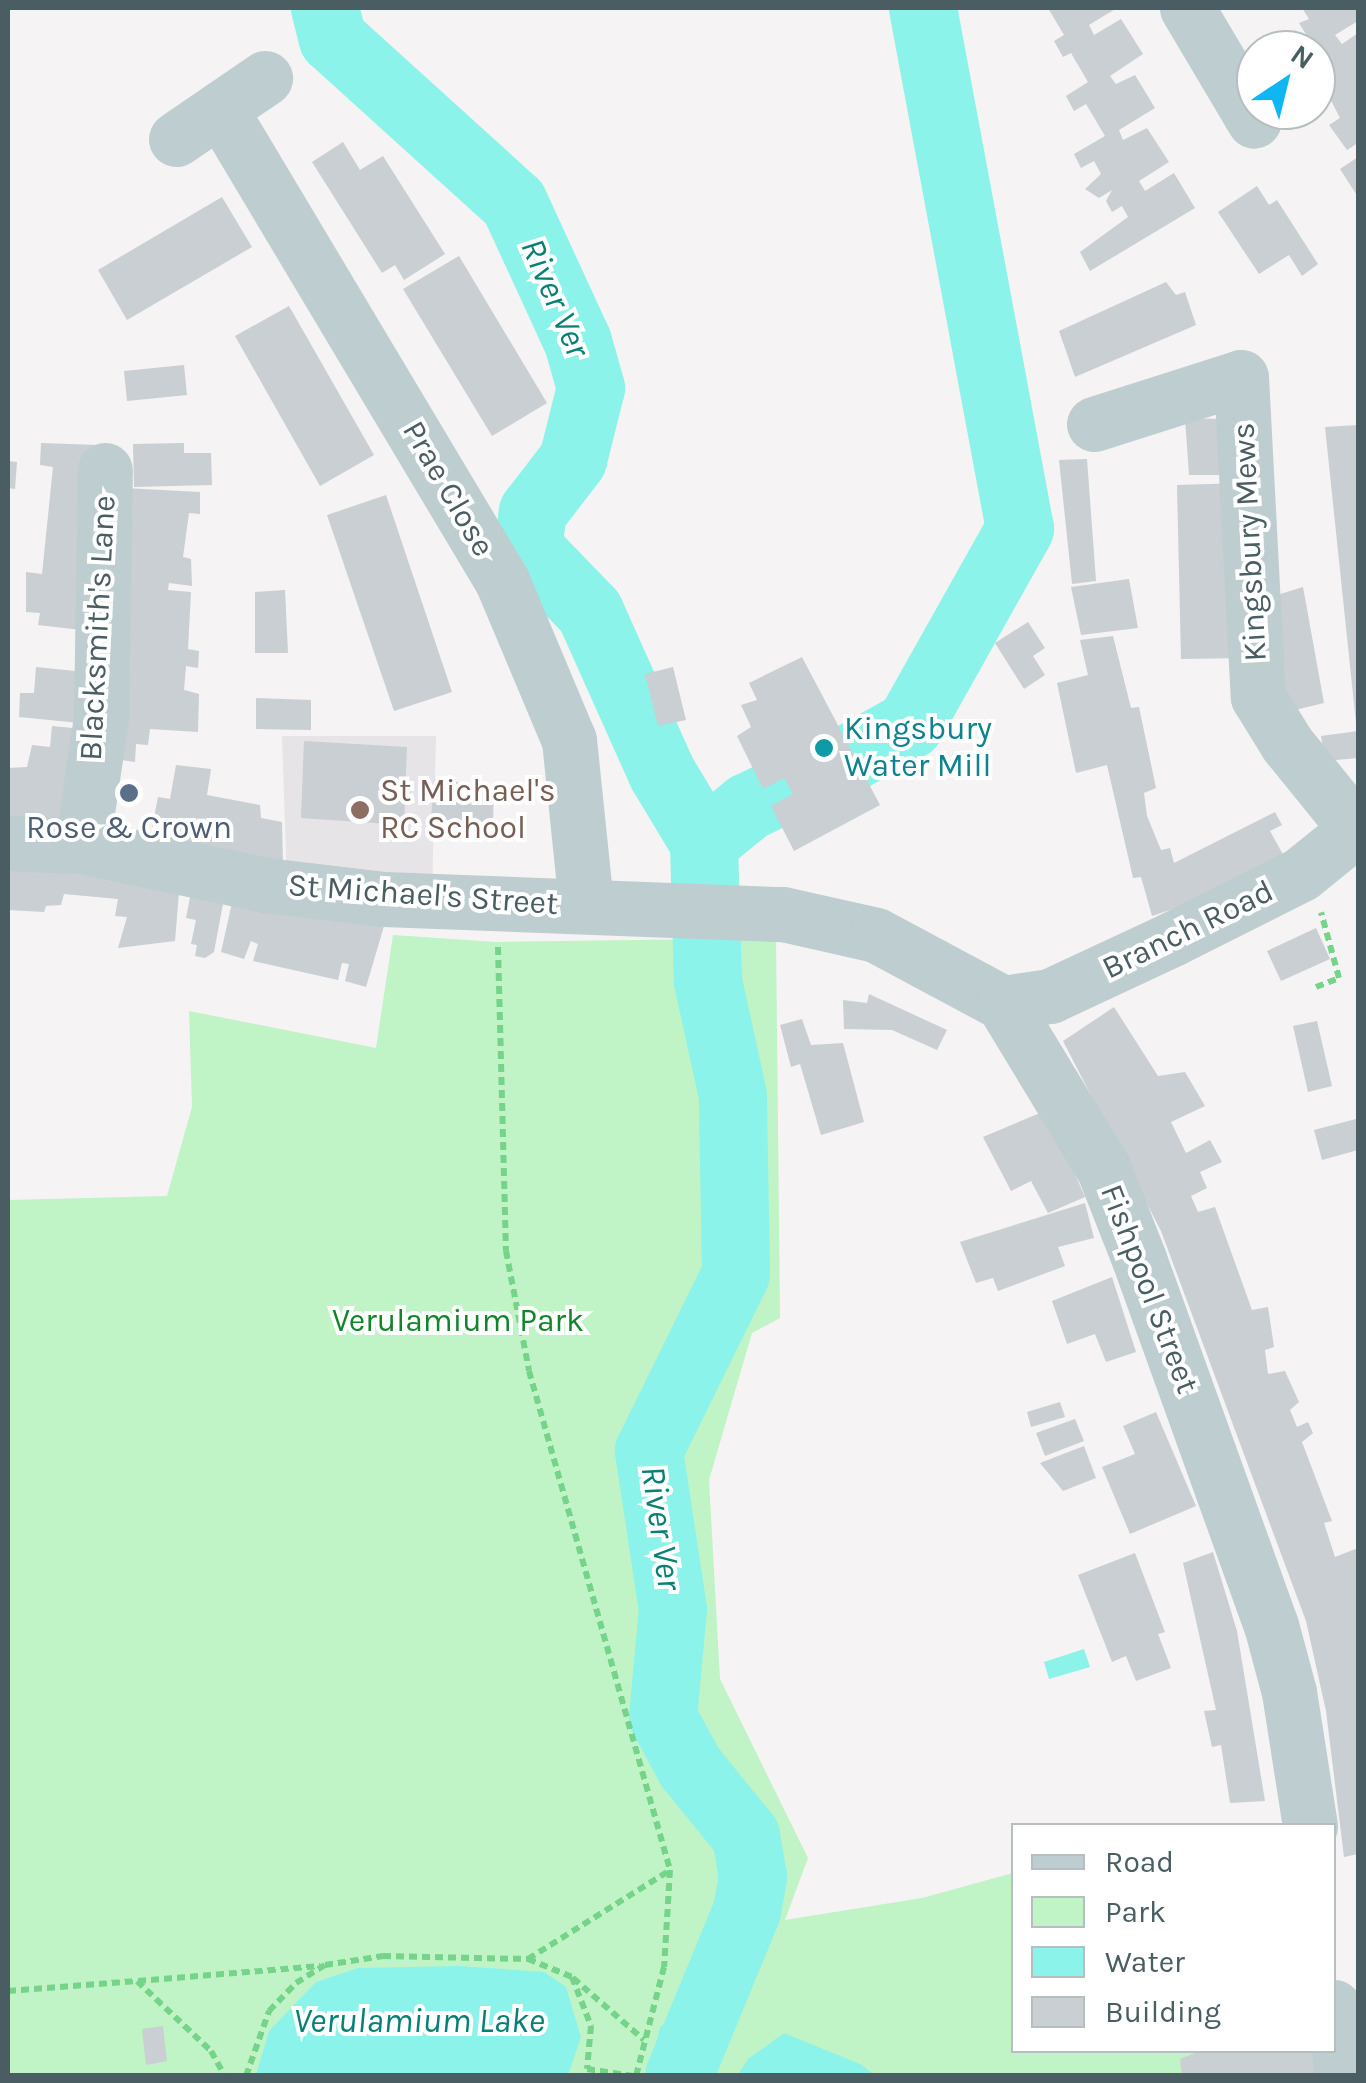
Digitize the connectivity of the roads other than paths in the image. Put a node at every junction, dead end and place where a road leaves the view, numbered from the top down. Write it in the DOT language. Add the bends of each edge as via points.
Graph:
graph roads {
  1 [pos="1187,8"];
  2 [pos="265,78"];
  3 [pos="1231,100"];
  4 [pos="1094,424"];
  5 [pos="106,470"];
  6 [pos="1357,828"];
  7 [pos="8,843"];
  8 [pos="82,846"];
  9 [pos="586,904"];
  10 [pos="1003,1003"];
  11 [pos="1310,1823"];
  12 [pos="1336,2024"];
  13 [pos="1342,2076"];
  1 -- 3 [label="street"];
  2 -- 9 [label="street, Prae Close" via="198,124 502,581 569,740"];
  4 -- 6 [label="street, Kingsbury Mews" via="1241,377 1258,698 1286,744"];
  5 -- 8 [label="street, Blacksmith's Lane" via="100,717"];
  6 -- 10 [label="street, Branch Road" via="1301,874 1050,996"];
  7 -- 8 [label="street, St Michael's Street"];
  8 -- 9 [label="street, St Michael's Street" via="326,893 497,906"];
  9 -- 10 [label="street, St Michael's Street" via="810,918 876,935"];
  10 -- 11 [label="street, Fishpool Street" via="1104,1170 1140,1260 1271,1625"];
  12 -- 13 [label="street"];
}
